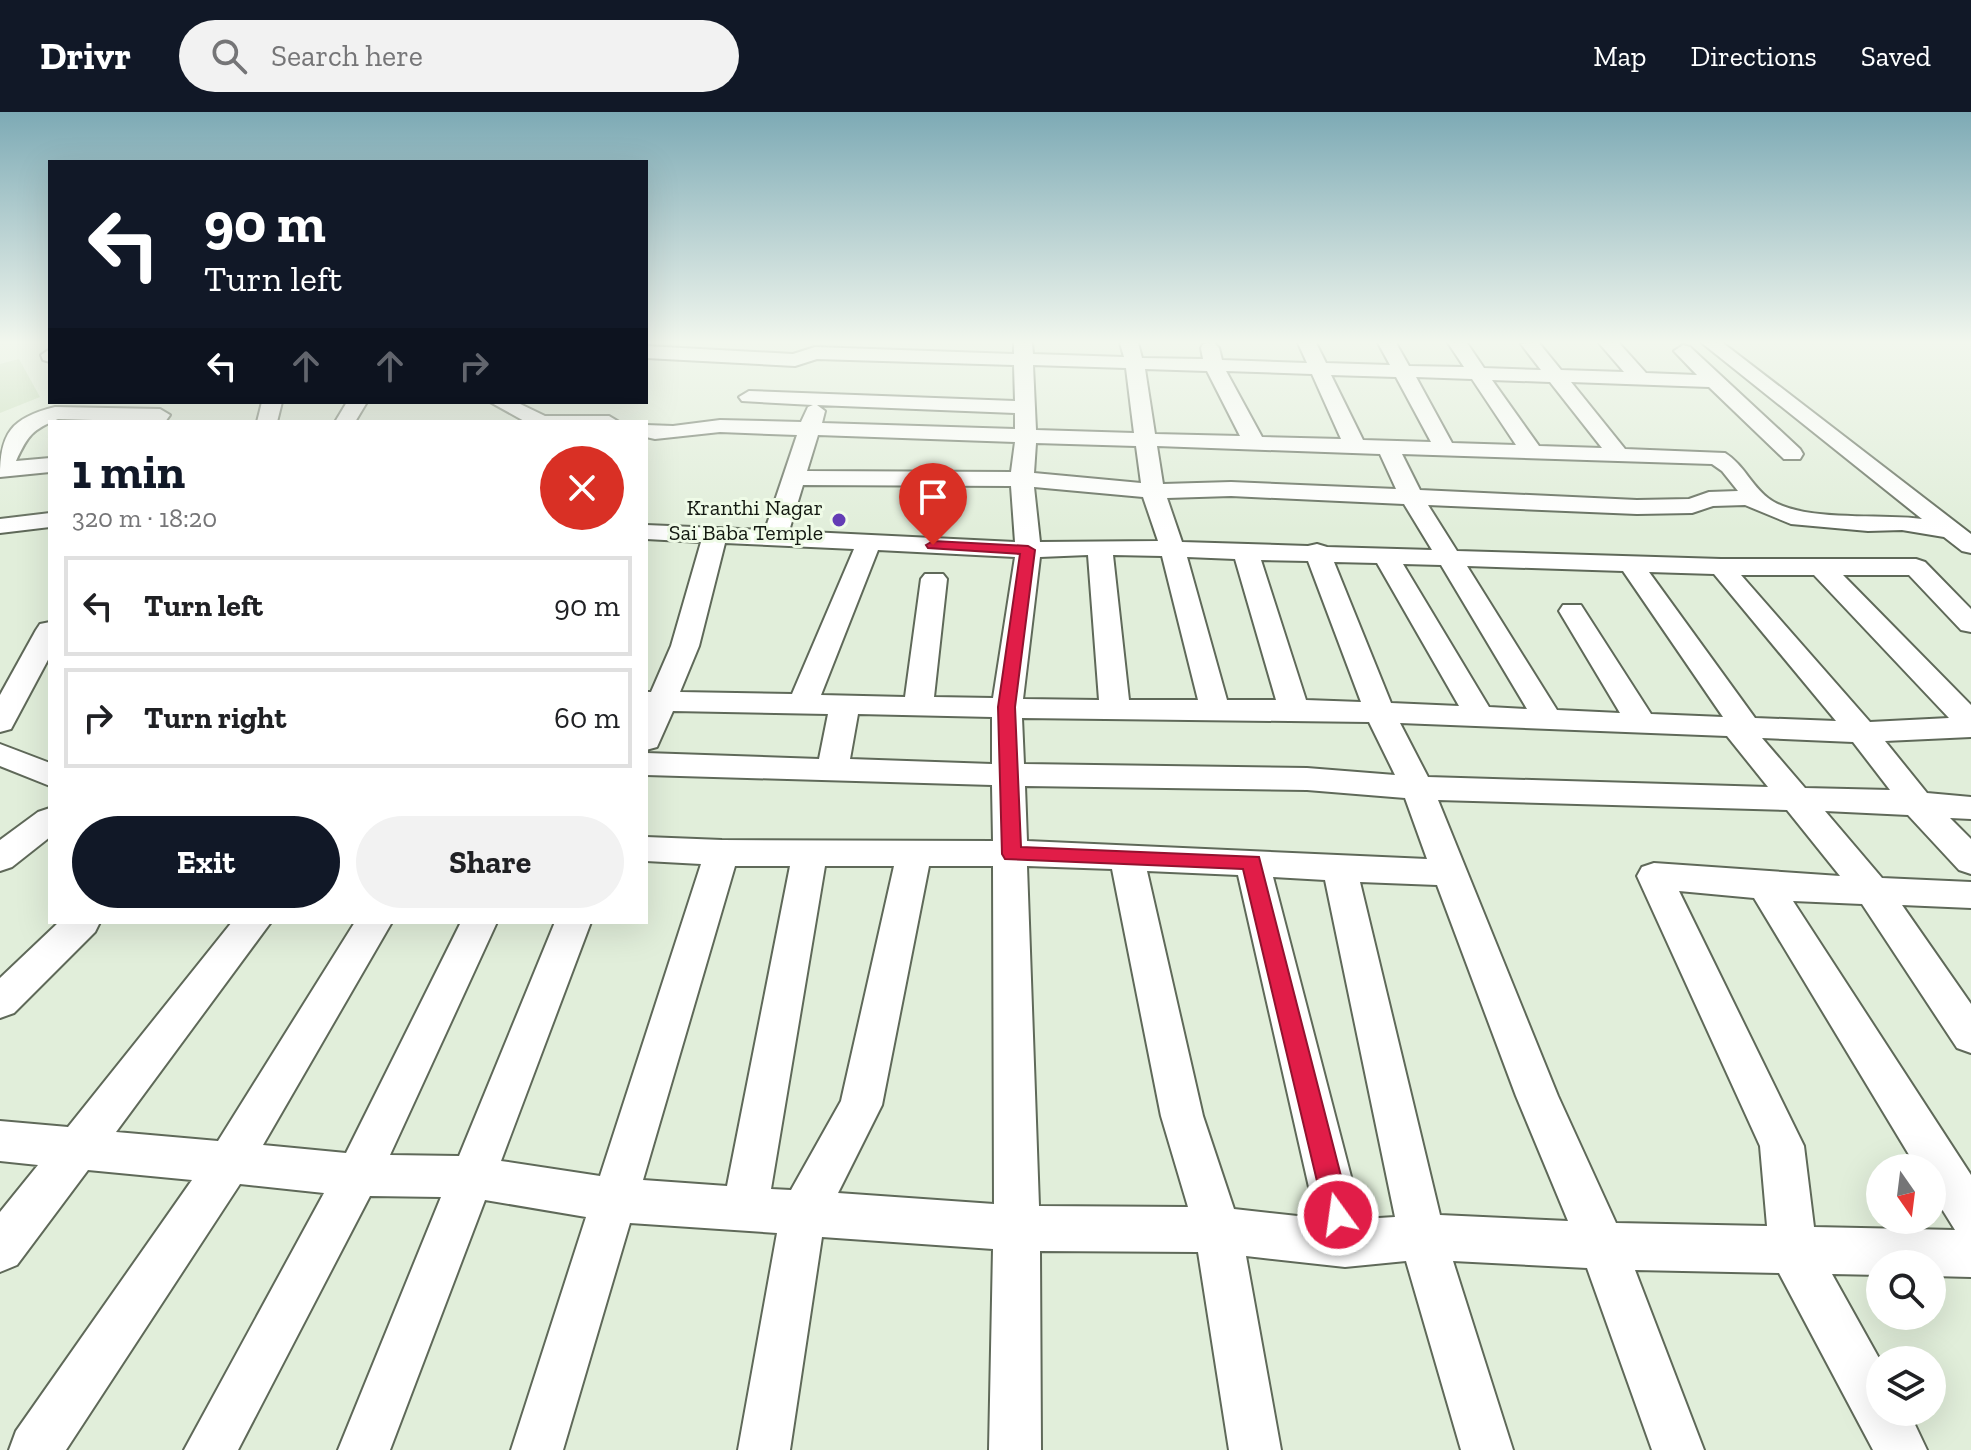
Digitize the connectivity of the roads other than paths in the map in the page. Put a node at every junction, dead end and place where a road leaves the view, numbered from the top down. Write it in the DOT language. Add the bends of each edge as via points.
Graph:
graph roads {
  1 [pos="507,405"];
  2 [pos="741,405"];
  3 [pos="817,405"];
  4 [pos="862,405"];
  5 [pos="1025,405"];
  6 [pos="1139,405"];
  7 [pos="1235,405"];
  8 [pos="1336,405"];
  9 [pos="1422,405"];
  10 [pos="1500,405"];
  11 [pos="1579,405"];
  12 [pos="1741,405"];
  13 [pos="1792,405"];
  14 [pos="156,420"];
  15 [pos="538,420"];
  16 [pos="1026,422"];
  17 [pos="720,426"];
  18 [pos="809,430"];
  19 [pos="648,431"];
  20 [pos="1143,440"];
  21 [pos="1254,442"];
  22 [pos="1355,446"];
  23 [pos="1388,447"];
  24 [pos="1445,449"];
  25 [pos="1532,452"];
  26 [pos="1792,454"];
  27 [pos="1619,455"];
  28 [pos="48,465"];
  29 [pos="0,470"];
  30 [pos="796,478"];
  31 [pos="1022,479"];
  32 [pos="1153,491"];
  33 [pos="1411,496"];
  34 [pos="1758,501"];
  35 [pos="48,520"];
  36 [pos="0,526"];
  37 [pos="648,532"];
  38 [pos="715,535"];
  39 [pos="775,537"];
  40 [pos="1964,538"];
  41 [pos="869,542"];
  42 [pos="1100,547"];
  43 [pos="1028,550"];
  44 [pos="1173,551"];
  45 [pos="1317,551"];
  46 [pos="1246,553"];
  47 [pos="1385,555"];
  48 [pos="1450,556"];
  49 [pos="1630,563"];
  50 [pos="1819,565"];
  51 [pos="1721,567"];
  52 [pos="934,579"];
  53 [pos="1572,611"];
  54 [pos="1971,624"];
  55 [pos="48,634"];
  56 [pos="654,702"];
  57 [pos="802,706"];
  58 [pos="845,706"];
  59 [pos="918,706"];
  60 [pos="1007,707"];
  61 [pos="1294,709"];
  62 [pos="1115,710"];
  63 [pos="1215,710"];
  64 [pos="1379,711"];
  65 [pos="1480,717"];
  66 [pos="1549,721"];
  67 [pos="0,722"];
  68 [pos="1643,725"];
  69 [pos="1971,725"];
  70 [pos="1741,727"];
  71 [pos="648,730"];
  72 [pos="1862,732"];
  73 [pos="0,754"];
  74 [pos="648,764"];
  75 [pos="832,770"];
  76 [pos="48,774"];
  77 [pos="1010,775"];
  78 [pos="1417,788"];
  79 [pos="1797,801"];
  80 [pos="1920,807"];
  81 [pos="1971,808"];
  82 [pos="48,822"];
  83 [pos="648,849"];
  84 [pos="722,853"];
  85 [pos="810,853"];
  86 [pos="914,853"];
  87 [pos="1012,854"];
  88 [pos="0,858"];
  89 [pos="1127,858"];
  90 [pos="1971,861"];
  91 [pos="1252,862"];
  92 [pos="1340,869"];
  93 [pos="1450,873"];
  94 [pos="1765,886"];
  95 [pos="1872,890"];
  96 [pos="1971,895"];
  97 [pos="80,924"];
  98 [pos="251,924"];
  99 [pos="373,924"];
  100 [pos="478,924"];
  101 [pos="572,924"];
  102 [pos="0,1002"];
  103 [pos="1971,1036"];
  104 [pos="0,1141"];
  105 [pos="79,1147"];
  106 [pos="229,1163"];
  107 [pos="358,1175"];
  108 [pos="471,1177"];
  109 [pos="615,1200"];
  110 [pos="745,1207"];
  111 [pos="803,1214"];
  112 [pos="1971,1215"];
  113 [pos="1017,1228"];
  114 [pos="1218,1230"];
  115 [pos="1422,1237"];
  116 [pos="1345,1244"];
  117 [pos="1602,1246"];
  118 [pos="0,1249"];
  119 [pos="1793,1251"];
  120 [pos="1971,1254"];
  121 [pos="1866,1386"];
  122 [pos="1888,1426"];
  123 [pos="35,1450"];
  124 [pos="210,1450"];
  125 [pos="364,1450"];
  126 [pos="537,1450"];
  127 [pos="764,1450"];
  128 [pos="1015,1450"];
  129 [pos="1255,1450"];
  130 [pos="1487,1450"];
  131 [pos="1678,1450"];
  132 [pos="1901,1450"];
  1 -- 15 [label="street"];
  2 -- 17 [label="street"];
  3 -- 18 [label="street"];
  4 -- 16 [label="street"];
  5 -- 16 [label="street"];
  6 -- 20 [label="street"];
  7 -- 21 [label="street"];
  8 -- 22 [label="street"];
  9 -- 24 [label="street"];
  10 -- 25 [label="street"];
  11 -- 27 [label="street"];
  12 -- 26 [label="street"];
  13 -- 40 [label="street"];
  14 -- 29 [label="street" via="160,415 55,413 21,429"];
  16 -- 18 [label="street"];
  16 -- 20 [label="street"];
  16 -- 31 [label="street"];
  17 -- 18 [label="street"];
  17 -- 19 [label="street"];
  18 -- 30 [label="street"];
  20 -- 21 [label="street"];
  20 -- 32 [label="street"];
  21 -- 22 [label="street"];
  22 -- 23 [label="street"];
  23 -- 24 [label="street"];
  23 -- 33 [label="street"];
  24 -- 25 [label="street"];
  25 -- 27 [label="street"];
  27 -- 34 [label="street" via="1717,458"];
  28 -- 29 [label="street"];
  30 -- 31 [label="street"];
  30 -- 39 [label="street"];
  31 -- 32 [label="street"];
  31 -- 43 [label="street"];
  32 -- 33 [label="street"];
  32 -- 44 [label="street"];
  33 -- 34 [label="street" via="1637,507 1692,506 1713,499"];
  33 -- 48 [label="street"];
  34 -- 40 [label="street" via="1791,517 1902,523"];
  35 -- 36 [label="street"];
  37 -- 38 [label="street"];
  38 -- 39 [label="street"];
  38 -- 56 [label="street" via="685,646"];
  39 -- 41 [label="street"];
  41 -- 43 [label="street"];
  41 -- 57 [label="street"];
  42 -- 43 [label="street"];
  42 -- 44 [label="street"];
  42 -- 62 [label="street"];
  43 -- 60 [label="street"];
  44 -- 46 [label="street"];
  44 -- 63 [label="street"];
  45 -- 46 [label="street"];
  45 -- 47 [label="street"];
  45 -- 64 [label="street"];
  46 -- 61 [label="street"];
  47 -- 48 [label="street"];
  47 -- 65 [label="street"];
  48 -- 49 [label="street"];
  48 -- 66 [label="street"];
  49 -- 51 [label="street"];
  49 -- 70 [label="street"];
  50 -- 51 [label="street"];
  50 -- 54 [label="street" via="1916,567"];
  50 -- 69 [label="street"];
  51 -- 72 [label="street"];
  52 -- 59 [label="street"];
  53 -- 68 [label="street"];
  55 -- 67 [label="street"];
  56 -- 57 [label="street"];
  56 -- 71 [label="street"];
  57 -- 58 [label="street"];
  58 -- 59 [label="street"];
  58 -- 75 [label="street"];
  59 -- 60 [label="street"];
  60 -- 62 [label="street"];
  60 -- 77 [label="street"];
  61 -- 63 [label="street"];
  61 -- 64 [label="street"];
  62 -- 63 [label="street"];
  64 -- 65 [label="street"];
  64 -- 78 [label="street"];
  65 -- 66 [label="street"];
  66 -- 68 [label="street"];
  68 -- 70 [label="street"];
  69 -- 72 [label="street"];
  70 -- 72 [label="street"];
  70 -- 79 [label="street"];
  72 -- 80 [label="street"];
  73 -- 76 [label="street"];
  74 -- 75 [label="street"];
  75 -- 77 [label="street"];
  77 -- 78 [label="street" via="1307,779"];
  77 -- 87 [label="street"];
  78 -- 79 [label="street"];
  78 -- 93 [label="street"];
  79 -- 80 [label="street" via="1880,801"];
  79 -- 95 [label="street"];
  80 -- 81 [label="street"];
  80 -- 90 [label="street"];
  82 -- 88 [label="street"];
  83 -- 84 [label="street"];
  84 -- 85 [label="street"];
  84 -- 109 [label="street"];
  85 -- 86 [label="street"];
  85 -- 110 [label="street"];
  86 -- 87 [label="street"];
  86 -- 111 [label="street" via="861,1105"];
  87 -- 89 [label="street"];
  87 -- 113 [label="street"];
  89 -- 91 [label="street"];
  89 -- 114 [label="street" via="1182,1116"];
  91 -- 92 [label="street"];
  91 -- 116 [label="street"];
  92 -- 93 [label="street"];
  92 -- 115 [label="street"];
  93 -- 117 [label="street"];
  94 -- 95 [label="street"];
  94 -- 112 [label="street"];
  94 -- 119 [label="street" via="1654,876 1782,1146"];
  95 -- 96 [label="street"];
  95 -- 103 [label="street"];
  97 -- 102 [label="street"];
  98 -- 105 [label="street"];
  99 -- 106 [label="street"];
  100 -- 107 [label="street"];
  101 -- 108 [label="street"];
  104 -- 105 [label="street"];
  105 -- 106 [label="street"];
  105 -- 118 [label="street"];
  106 -- 107 [label="street"];
  106 -- 123 [label="street"];
  107 -- 108 [label="street"];
  107 -- 124 [label="street"];
  108 -- 109 [label="street"];
  108 -- 125 [label="street"];
  109 -- 110 [label="street"];
  109 -- 126 [label="street"];
  110 -- 111 [label="street"];
  111 -- 113 [label="street"];
  111 -- 127 [label="street"];
  113 -- 114 [label="street"];
  113 -- 128 [label="street"];
  114 -- 116 [label="street"];
  114 -- 129 [label="street"];
  115 -- 116 [label="street"];
  115 -- 117 [label="street"];
  115 -- 130 [label="street"];
  117 -- 119 [label="street"];
  117 -- 131 [label="street"];
  119 -- 120 [label="street"];
  119 -- 121 [label="street"];
  122 -- 132 [label="street"];
}
